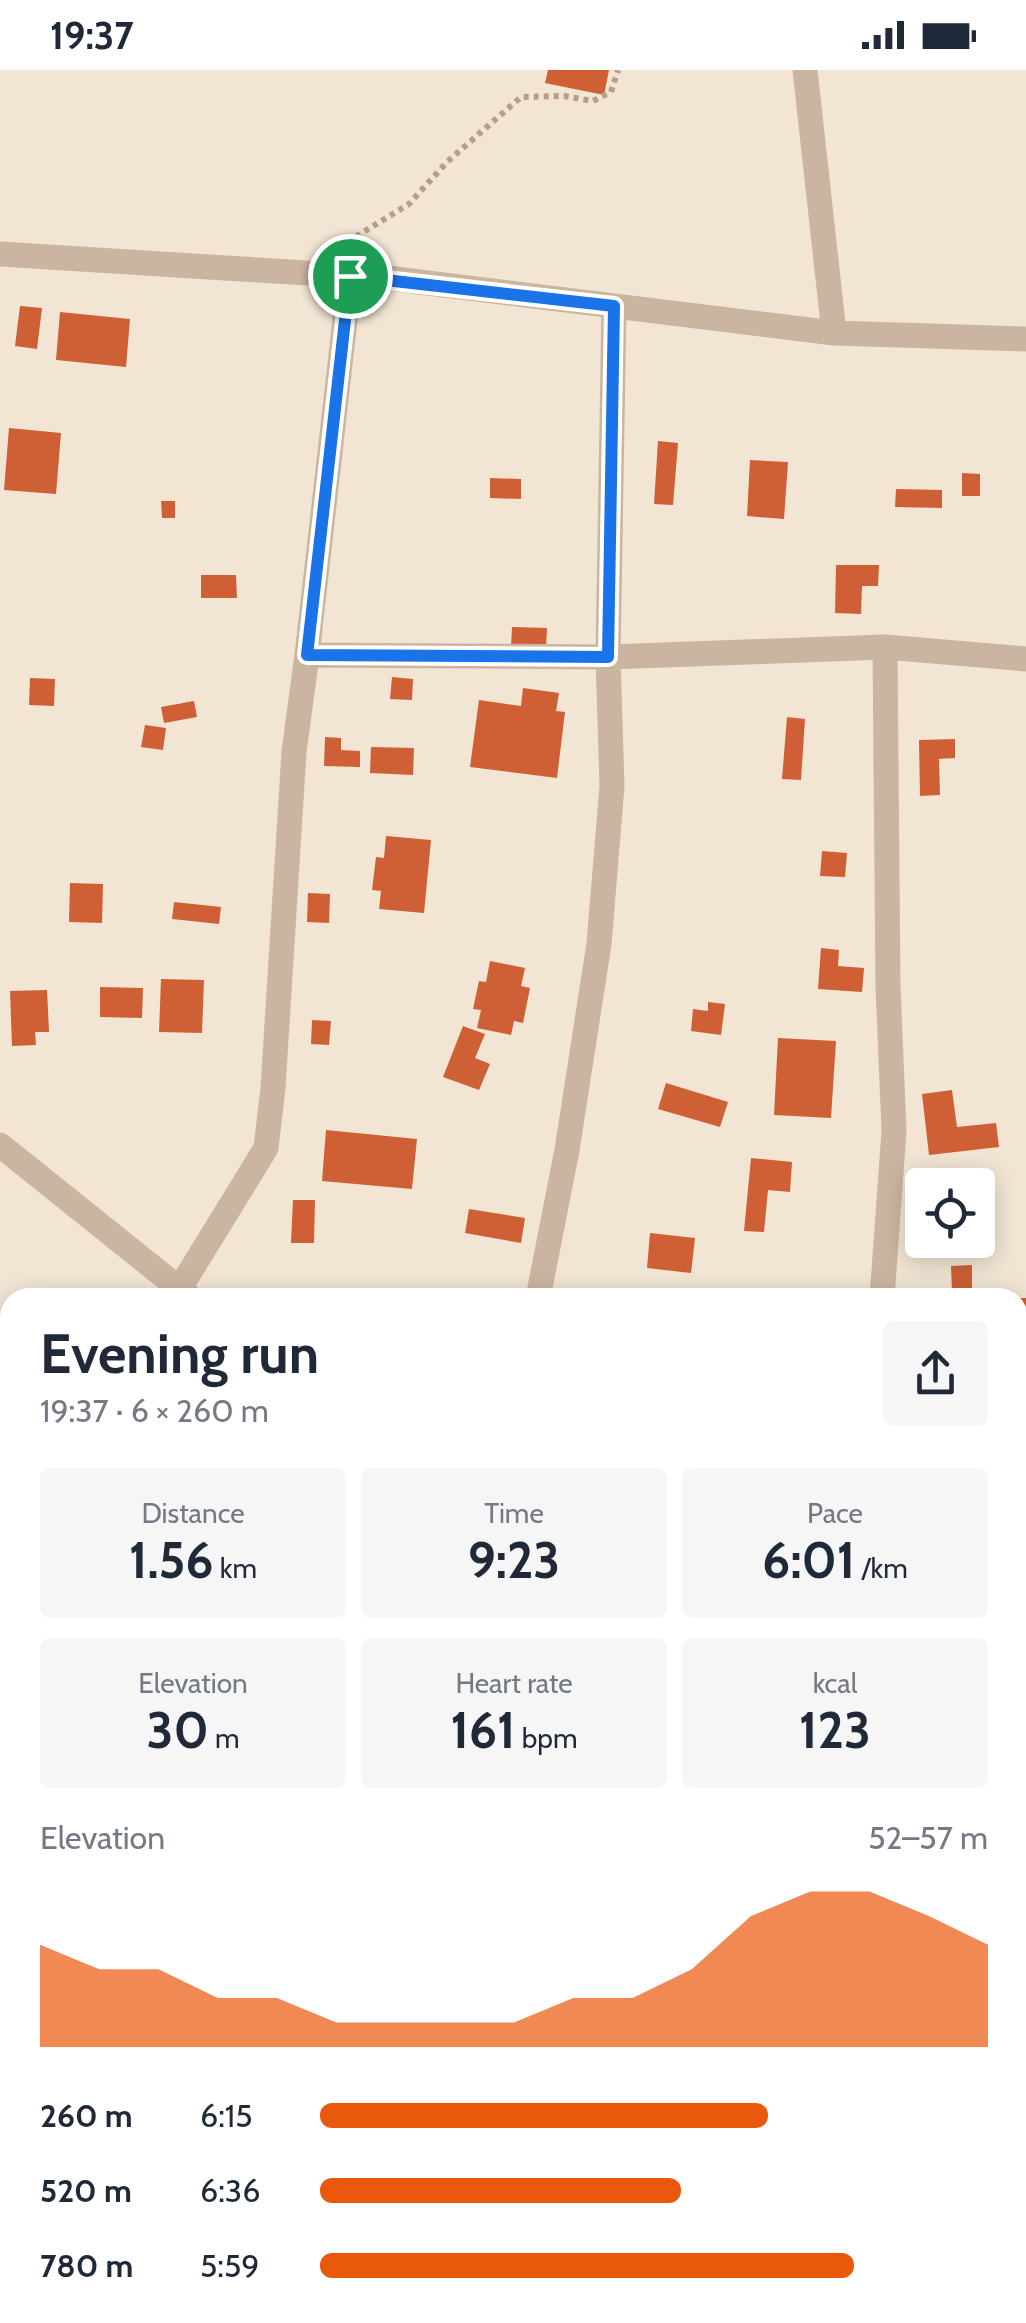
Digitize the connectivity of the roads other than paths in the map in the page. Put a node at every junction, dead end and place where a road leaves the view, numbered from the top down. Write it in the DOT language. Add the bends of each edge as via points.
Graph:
graph roads {
  1 [pos="805,70"];
  2 [pos="0,254"];
  3 [pos="350,276"];
  4 [pos="614,306"];
  5 [pos="834,333"];
  6 [pos="1026,340"];
  7 [pos="885,647"];
  8 [pos="307,655"];
  9 [pos="608,657"];
  10 [pos="1026,659"];
  11 [pos="0,1145"];
  12 [pos="180,1288"];
  13 [pos="189,1288"];
  14 [pos="540,1288"];
  15 [pos="883,1288"];
  1 -- 5 [label="street"];
  2 -- 3 [label="street"];
  3 -- 4 [label="street"];
  3 -- 8 [label="street"];
  4 -- 5 [label="street"];
  4 -- 9 [label="street"];
  5 -- 6 [label="street"];
  7 -- 9 [label="street"];
  7 -- 10 [label="street"];
  7 -- 15 [label="street" via="894,1130"];
  8 -- 9 [label="street"];
  8 -- 13 [label="street" via="266,1148"];
  9 -- 14 [label="street" via="612,786 598,944"];
  11 -- 12 [label="street"];
}
